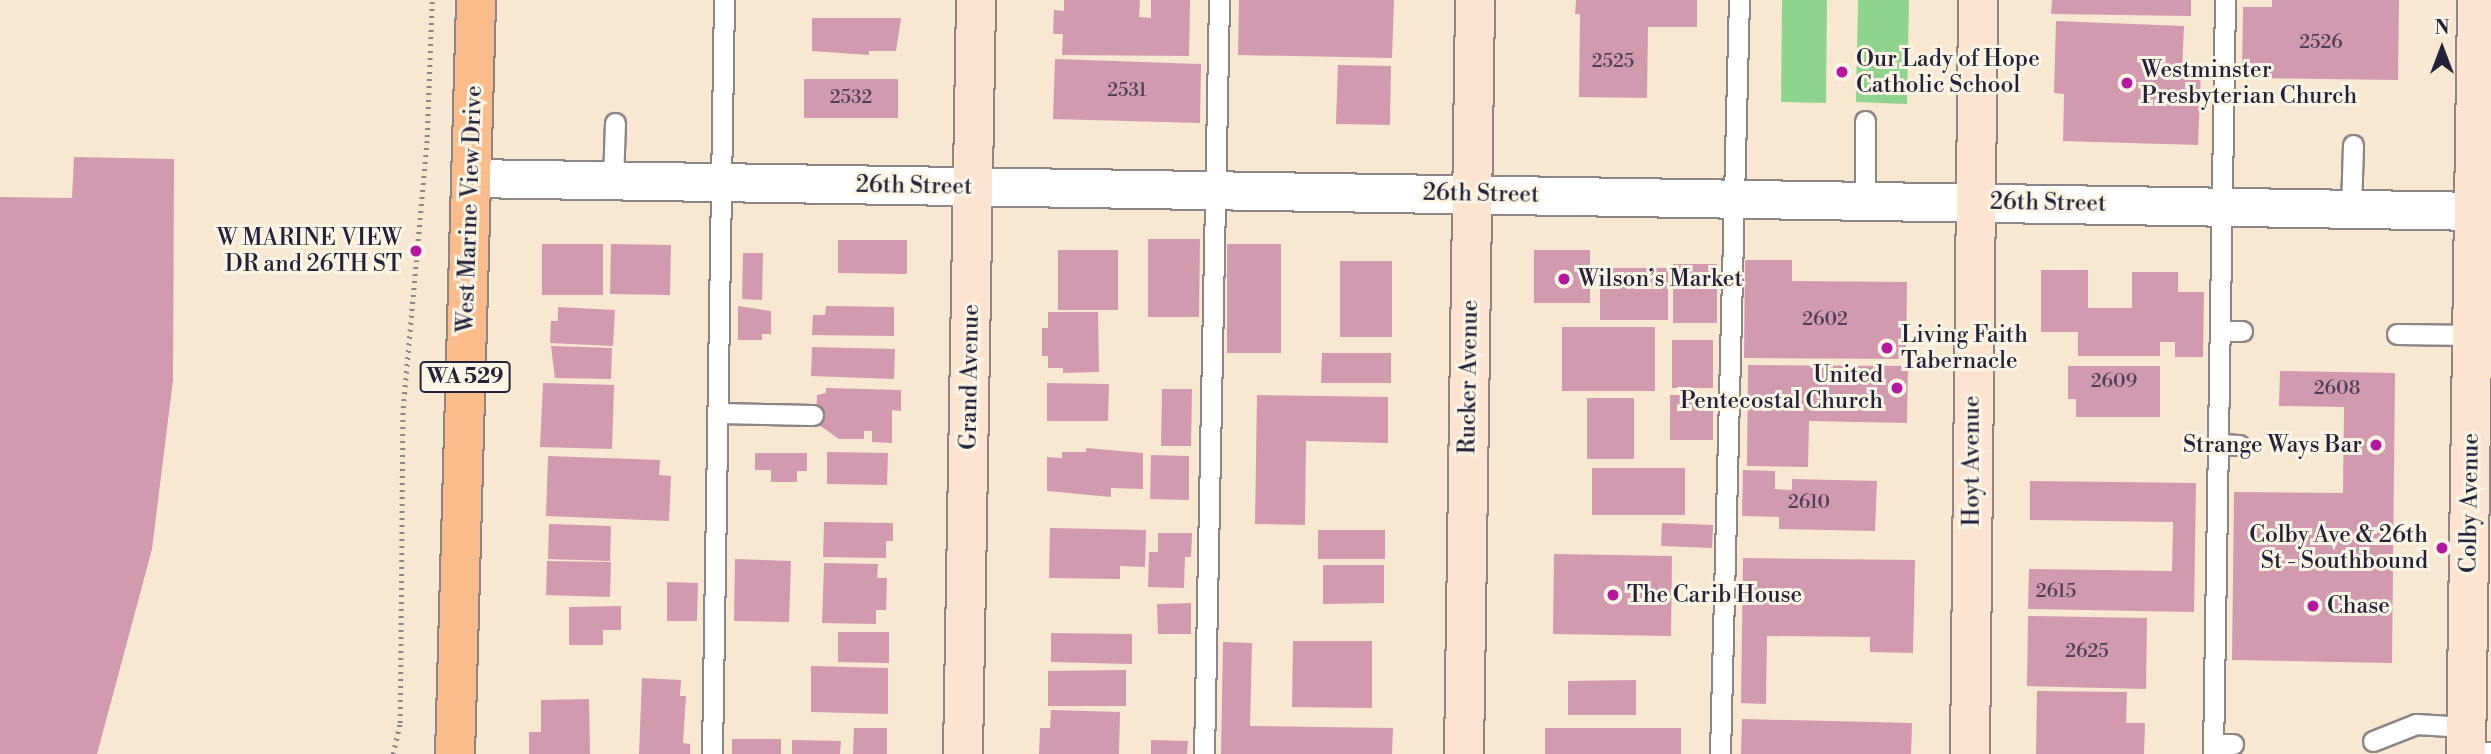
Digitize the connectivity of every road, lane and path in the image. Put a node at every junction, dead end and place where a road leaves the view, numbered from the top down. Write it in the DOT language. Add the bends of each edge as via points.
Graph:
graph roads {
  1 [pos="432,0"];
  2 [pos="476,0"];
  3 [pos="724,0"];
  4 [pos="976,0"];
  5 [pos="1219,0"];
  6 [pos="1475,0"];
  7 [pos="1739,0"];
  8 [pos="1979,0"];
  9 [pos="2225,0"];
  10 [pos="2477,0"];
  11 [pos="1865,121"];
  12 [pos="615,123"];
  13 [pos="2353,145"];
  14 [pos="470,178"];
  15 [pos="613,180"];
  16 [pos="720,183"];
  17 [pos="974,187"];
  18 [pos="1216,190"];
  19 [pos="1473,194"];
  20 [pos="1737,199"];
  21 [pos="1865,200"];
  22 [pos="1974,201"];
  23 [pos="2224,206"];
  24 [pos="2351,209"];
  25 [pos="2483,211"];
  26 [pos="2221,331"];
  27 [pos="2242,331"];
  28 [pos="2397,334"];
  29 [pos="2473,335"];
  30 [pos="717,413"];
  31 [pos="813,415"];
  32 [pos="2373,741"];
  33 [pos="2233,744"];
  34 [pos="2472,746"];
  35 [pos="2213,749"];
  36 [pos="393,754"];
  37 [pos="455,754"];
  38 [pos="712,754"];
  39 [pos="963,754"];
  40 [pos="1204,754"];
  41 [pos="1464,754"];
  42 [pos="1720,754"];
  43 [pos="1970,754"];
  1 -- 36 [label="path" via="427,137 403,408 400,723"];
  2 -- 14 [label="main road, West Marine View Drive / WA 529"];
  3 -- 16 [label="lane"];
  4 -- 17 [label="street, Grand Avenue"];
  5 -- 18 [label="lane"];
  6 -- 19 [label="street, Rucker Avenue"];
  7 -- 20 [label="lane"];
  8 -- 22 [label="street, Hoyt Avenue"];
  9 -- 23 [label="lane"];
  10 -- 25 [label="street, Colby Avenue"];
  11 -- 21 [label="lane"];
  12 -- 15 [label="lane"];
  13 -- 24 [label="lane"];
  14 -- 15 [label="street, 26th Street"];
  14 -- 37 [label="main road, West Marine View Drive / WA 529"];
  15 -- 16 [label="street, 26th Street"];
  16 -- 17 [label="street, 26th Street"];
  16 -- 30 [label="lane"];
  17 -- 18 [label="street, 26th Street"];
  17 -- 39 [label="street, Grand Avenue"];
  18 -- 19 [label="street, 26th Street"];
  18 -- 40 [label="lane"];
  19 -- 20 [label="street, 26th Street"];
  19 -- 41 [label="street, Rucker Avenue"];
  20 -- 21 [label="street, 26th Street"];
  20 -- 42 [label="lane"];
  21 -- 22 [label="street, 26th Street"];
  22 -- 23 [label="street, 26th Street"];
  22 -- 43 [label="street, Hoyt Avenue"];
  23 -- 24 [label="street, 26th Street"];
  23 -- 26 [label="lane"];
  24 -- 25 [label="street, 26th Street"];
  25 -- 29 [label="street, Colby Avenue"];
  26 -- 27 [label="lane"];
  26 -- 35 [label="lane" via="2229,444"];
  28 -- 29 [label="lane"];
  29 -- 34 [label="street, Colby Avenue"];
  30 -- 31 [label="lane"];
  30 -- 38 [label="lane"];
  32 -- 34 [label="lane" via="2416,724"];
  33 -- 35 [label="lane"];
}
